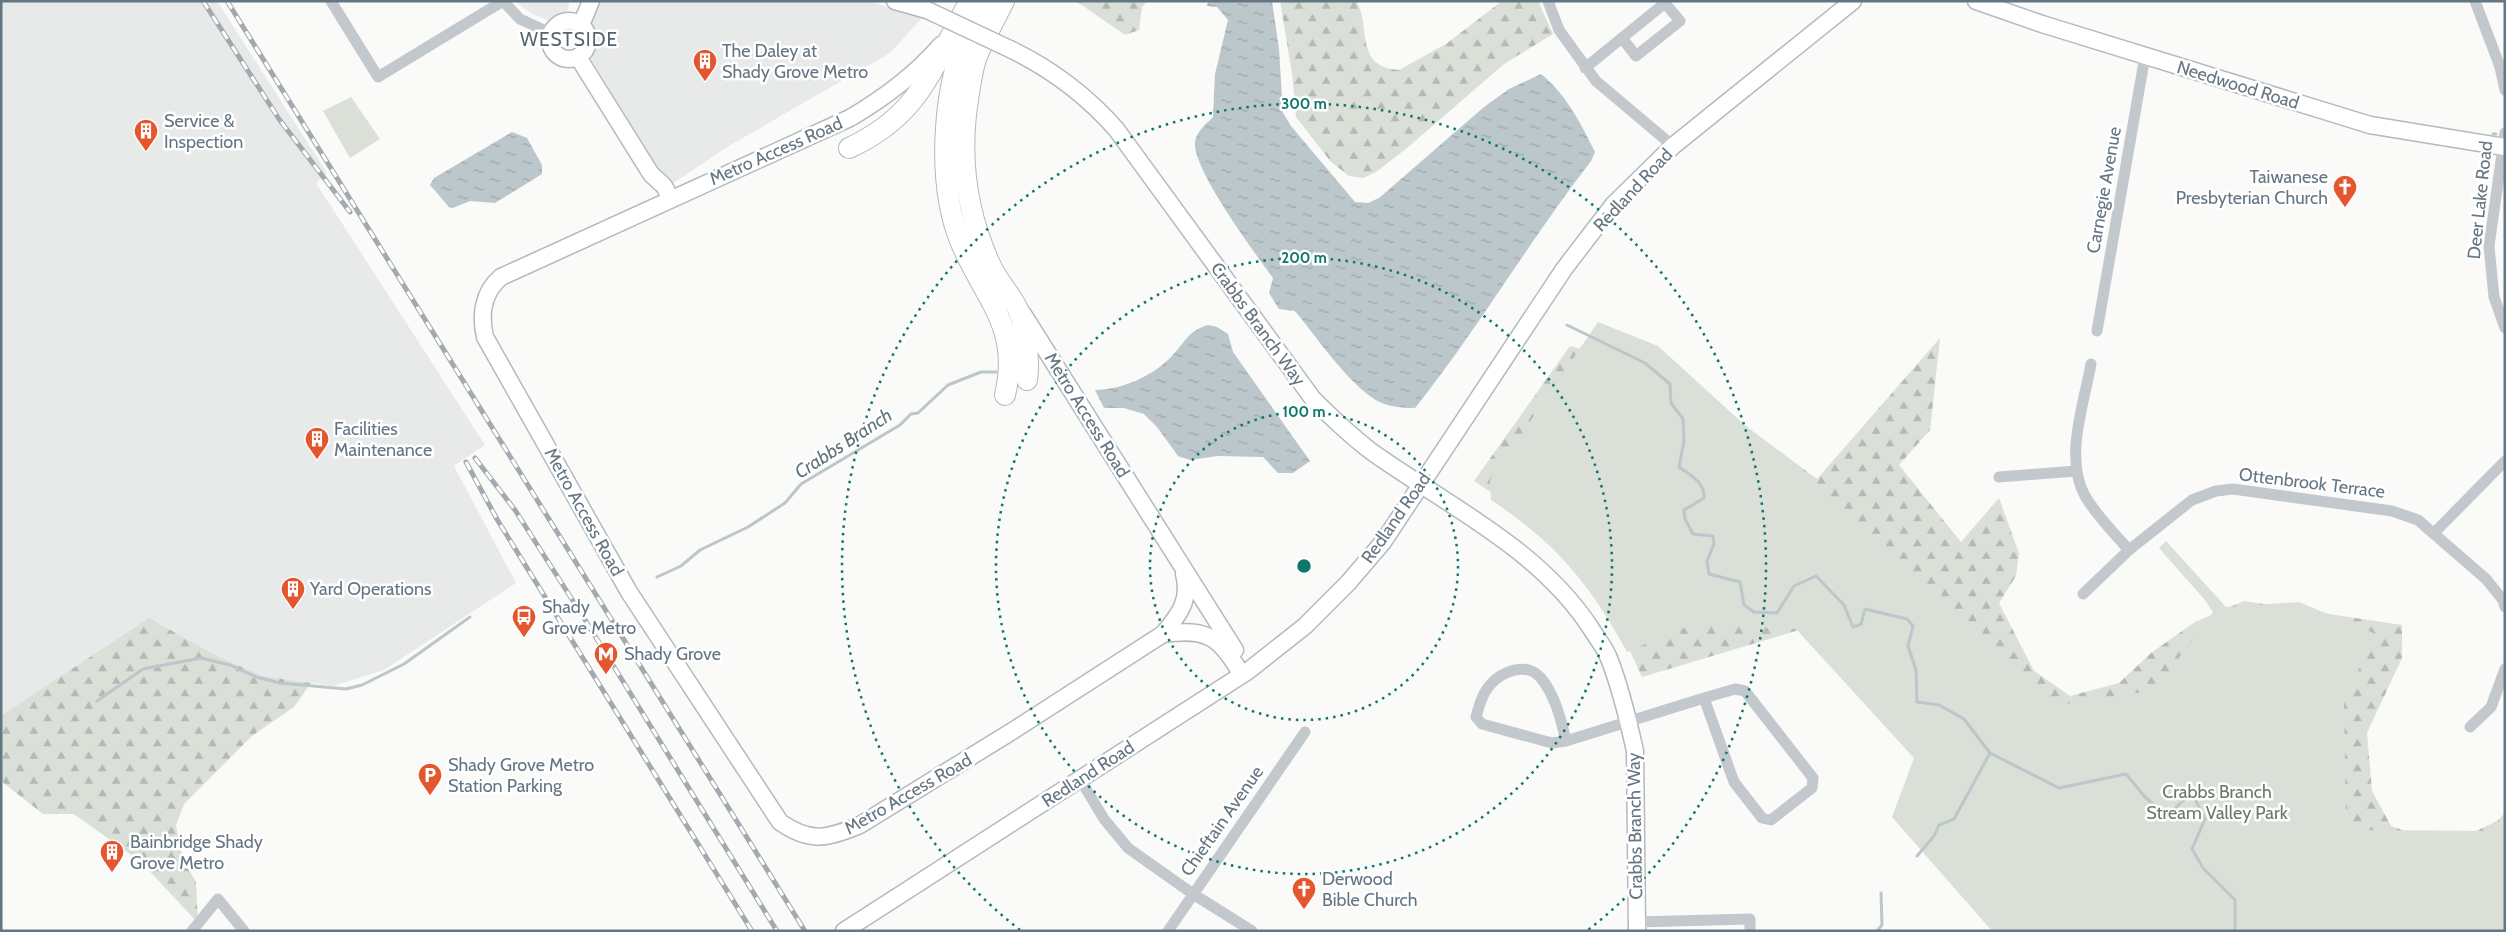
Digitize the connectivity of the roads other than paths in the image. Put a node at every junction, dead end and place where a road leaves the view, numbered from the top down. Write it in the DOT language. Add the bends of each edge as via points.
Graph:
graph roads {
  1 [pos="331,1"];
  2 [pos="503,1"];
  3 [pos="579,1"];
  4 [pos="591,1"];
  5 [pos="895,1"];
  6 [pos="969,1"];
  7 [pos="983,1"];
  8 [pos="1004,1"];
  9 [pos="1548,1"];
  10 [pos="1852,1"];
  11 [pos="1976,1"];
  12 [pos="2475,1"];
  13 [pos="922,6"];
  14 [pos="575,23"];
  15 [pos="952,32"];
  16 [pos="550,33"];
  17 [pos="1622,38"];
  18 [pos="2145,56"];
  19 [pos="578,58"];
  20 [pos="1585,68"];
  21 [pos="2505,90"];
  22 [pos="2504,142"];
  23 [pos="1673,146"];
  24 [pos="848,148"];
  25 [pos="652,174"];
  26 [pos="671,198"];
  27 [pos="648,210"];
  28 [pos="1016,304"];
  29 [pos="2505,328"];
  30 [pos="2097,331"];
  31 [pos="2091,364"];
  32 [pos="1027,380"];
  33 [pos="1005,394"];
  34 [pos="2505,461"];
  35 [pos="2076,471"];
  36 [pos="1999,477"];
  37 [pos="1421,483"];
  38 [pos="2435,532"];
  39 [pos="2129,550"];
  40 [pos="1182,566"];
  41 [pos="2083,594"];
  42 [pos="2505,607"];
  43 [pos="1163,634"];
  44 [pos="2505,669"];
  45 [pos="1246,673"];
  46 [pos="1704,698"];
  47 [pos="1629,722"];
  48 [pos="2470,727"];
  49 [pos="1306,732"];
  50 [pos="1566,741"];
  51 [pos="1080,779"];
  52 [pos="1193,894"];
  53 [pos="1637,926"];
  54 [pos="1696,926"];
  55 [pos="845,930"];
  56 [pos="192,931"];
  57 [pos="244,931"];
  58 [pos="1168,931"];
  59 [pos="1252,931"];
  60 [pos="1750,931"];
  1 -- 2 [label="street" via="378,77"];
  2 -- 16 [label="street" via="520,19"];
  3 -- 14 [label="main road"];
  4 -- 14 [label="main road"];
  5 -- 13 [label="main road, Crabbs Branch Way"];
  6 -- 15 [label="highway, Metro Access Road"];
  7 -- 33 [label="highway" via="956,64 950,92 946,154 948,188 960,241 999,315 1008,341 1010,370"];
  8 -- 28 [label="highway, Metro Access Road" via="973,72 963,155 969,201 978,232 990,264"];
  9 -- 20 [label="street" via="1560,30"];
  10 -- 23 [label="main road, Redland Road"];
  11 -- 18 [label="main road, Needwood Road"];
  12 -- 21 [label="street" via="2500,67"];
  13 -- 37 [label="main road, Crabbs Branch Way, bridge" via="1039,63 1097,108 1116,129 1312,399 1372,452"];
  14 -- 16 [label="main road" via="558,24"];
  14 -- 19 [label="main road" via="588,39 586,50"];
  15 -- 24 [label="highway" via="928,80 901,114 872,137"];
  15 -- 26 [label="main road, Metro Access Road" via="918,69 850,118"];
  16 -- 19 [label="main road" via="549,43 557,56 567,60"];
  17 -- 17 [label="street" via="1665,3 1680,21 1636,56"];
  17 -- 20 [label="street"];
  18 -- 22 [label="main road, Needwood Road" via="2370,125"];
  18 -- 30 [label="street, Carnegie Avenue"];
  19 -- 25 [label="main road"];
  20 -- 23 [label="street"];
  22 -- 29 [label="street, Deer Lake Road" via="2490,266 2494,297"];
  23 -- 37 [label="main road, Redland Road" via="1613,205 1564,269"];
  25 -- 26 [label="main road"];
  25 -- 27 [label="main road"];
  26 -- 27 [label="main road, Metro Access Road"];
  27 -- 43 [label="main road, Metro Access Road" via="502,277 488,294 483,309 483,326 491,349 629,592 780,822 798,834 817,837 839,834 860,825"];
  28 -- 32 [label="highway" via="1027,346"];
  28 -- 40 [label="main road, Metro Access Road"];
  31 -- 35 [label="street" via="2075,452"];
  34 -- 38 [label="street"];
  35 -- 36 [label="street"];
  35 -- 39 [label="street" via="2086,497"];
  37 -- 45 [label="main road, Redland Road" via="1383,542 1348,583 1306,626"];
  37 -- 47 [label="main road, Crabbs Branch Way" via="1548,576 1579,611 1608,654"];
  38 -- 39 [label="street, Ottenbrook Terrace" via="2418,520 2392,511 2233,489 2192,500"];
  38 -- 42 [label="street, Ottenbrook Terrace" via="2486,578"];
  39 -- 41 [label="street, Ottenbrook Terrace"];
  40 -- 43 [label="main road" via="1186,582 1185,602"];
  40 -- 45 [label="main road, Metro Access Road"];
  43 -- 45 [label="main road, Metro Access Road" via="1184,631 1213,638"];
  44 -- 48 [label="street" via="2490,707"];
  45 -- 51 [label="main road, Redland Road"];
  46 -- 46 [label="street" via="1735,689 1745,691 1813,778 1812,788 1771,820 1762,818 1734,782"];
  46 -- 47 [label="street"];
  47 -- 50 [label="street"];
  47 -- 53 [label="main road, Crabbs Branch Way" via="1637,778"];
  49 -- 52 [label="street, Chieftain Avenue"];
  50 -- 50 [label="street" via="1552,742 1482,724 1476,717 1479,703 1490,685 1503,674 1527,669 1546,684 1561,718"];
  51 -- 52 [label="street" via="1104,819 1128,848"];
  51 -- 55 [label="main road, Redland Road"];
  52 -- 58 [label="street, Chieftain Avenue"];
  52 -- 59 [label="street"];
  53 -- 54 [label="street"];
  54 -- 60 [label="street" via="1750,918"];
  56 -- 57 [label="street" via="218,899"];
}
